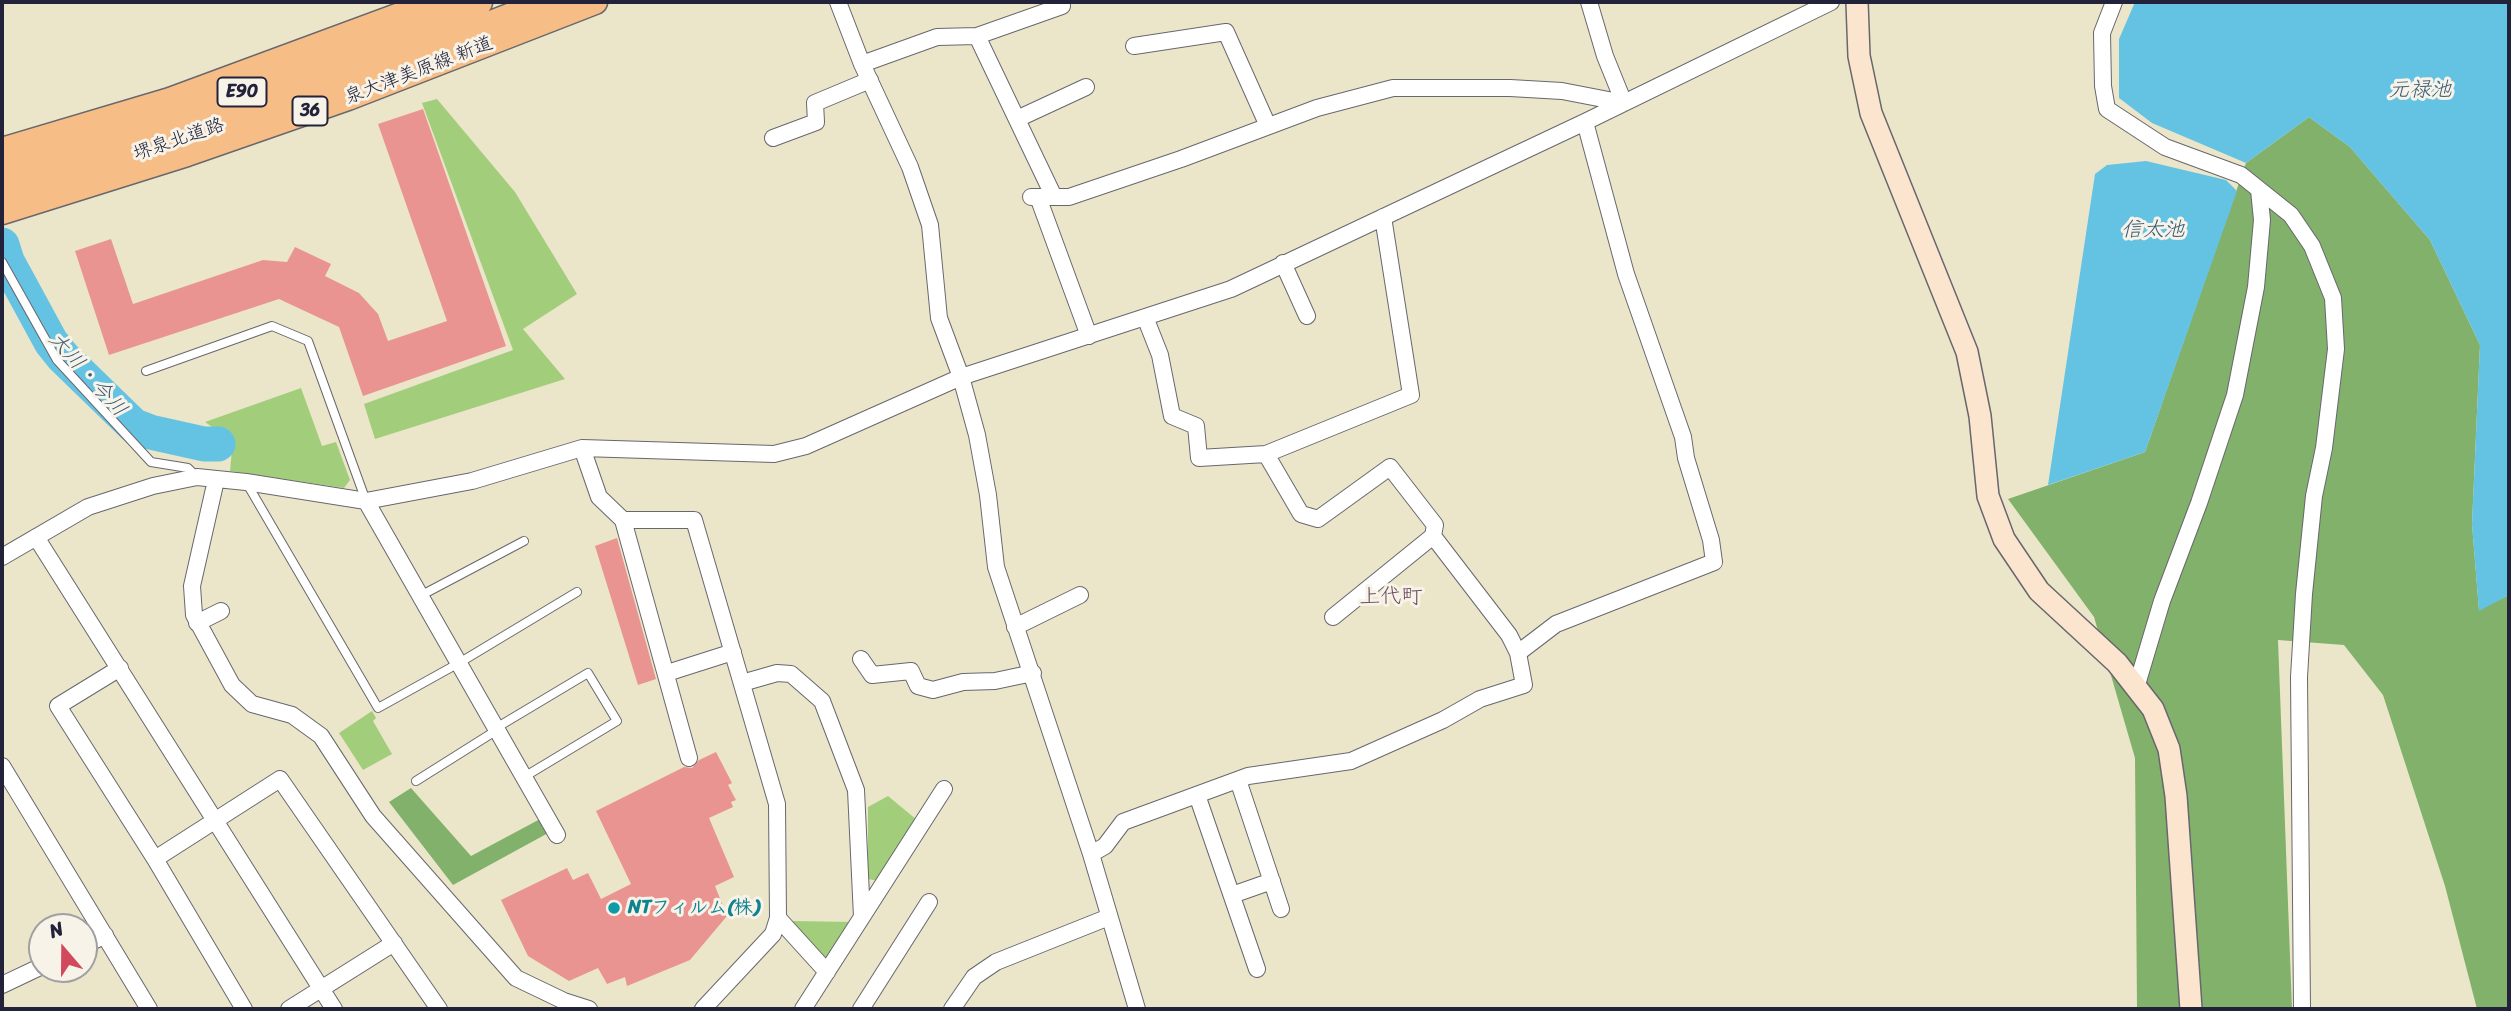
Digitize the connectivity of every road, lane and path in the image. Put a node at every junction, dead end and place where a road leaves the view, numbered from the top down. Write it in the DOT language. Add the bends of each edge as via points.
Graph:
graph roads {
  1 [pos="435,2"];
  2 [pos="478,2"];
  3 [pos="550,2"];
  4 [pos="595,2"];
  5 [pos="1061,2"];
  6 [pos="1589,2"];
  7 [pos="1831,2"];
  8 [pos="1857,2"];
  9 [pos="2114,2"];
  10 [pos="843,3"];
  11 [pos="977,36"];
  12 [pos="1134,46"];
  13 [pos="862,65"];
  14 [pos="870,80"];
  15 [pos="1086,87"];
  16 [pos="1624,103"];
  17 [pos="1017,119"];
  18 [pos="1585,122"];
  19 [pos="1268,127"];
  20 [pos="773,138"];
  21 [pos="2,156"];
  22 [pos="2259,190"];
  23 [pos="1041,197"];
  24 [pos="8,205"];
  25 [pos="1383,217"];
  26 [pos="2,262"];
  27 [pos="1283,263"];
  28 [pos="1307,316"];
  29 [pos="1145,317"];
  30 [pos="1088,336"];
  31 [pos="146,371"];
  32 [pos="961,377"];
  33 [pos="582,448"];
  34 [pos="1266,454"];
  35 [pos="197,477"];
  36 [pos="216,480"];
  37 [pos="246,482"];
  38 [pos="366,501"];
  39 [pos="623,520"];
  40 [pos="1433,536"];
  41 [pos="36,537"];
  42 [pos="524,541"];
  43 [pos="2,557"];
  44 [pos="578,592"];
  45 [pos="1080,595"];
  46 [pos="420,596"];
  47 [pos="222,611"];
  48 [pos="1333,617"];
  49 [pos="197,623"];
  50 [pos="1015,627"];
  51 [pos="733,652"];
  52 [pos="1517,653"];
  53 [pos="861,659"];
  54 [pos="459,663"];
  55 [pos="120,668"];
  56 [pos="667,673"];
  57 [pos="1033,673"];
  58 [pos="742,683"];
  59 [pos="2136,688"];
  60 [pos="497,729"];
  61 [pos="689,758"];
  62 [pos="2,766"];
  63 [pos="524,777"];
  64 [pos="1238,780"];
  65 [pos="416,781"];
  66 [pos="944,789"];
  67 [pos="1197,795"];
  68 [pos="216,820"];
  69 [pos="557,835"];
  70 [pos="1091,854"];
  71 [pos="155,859"];
  72 [pos="1272,881"];
  73 [pos="1232,895"];
  74 [pos="929,902"];
  75 [pos="1281,909"];
  76 [pos="1110,916"];
  77 [pos="862,917"];
  78 [pos="778,918"];
  79 [pos="105,936"];
  80 [pos="98,939"];
  81 [pos="394,943"];
  82 [pos="1257,969"];
  83 [pos="827,972"];
  84 [pos="28,973"];
  85 [pos="2,985"];
  86 [pos="321,990"];
  87 [pos="149,1009"];
  88 [pos="244,1009"];
  89 [pos="289,1009"];
  90 [pos="334,1009"];
  91 [pos="439,1009"];
  92 [pos="589,1009"];
  93 [pos="703,1009"];
  94 [pos="803,1009"];
  95 [pos="861,1009"];
  96 [pos="952,1009"];
  97 [pos="1137,1009"];
  98 [pos="2191,1009"];
  99 [pos="2302,1009"];
  1 -- 21 [label="main road" via="170,100"];
  2 -- 21 [label="highway, 堺泉北道路 / E90" via="241,93 111,136"];
  3 -- 24 [label="highway, 堺泉北道路 / E90"];
  4 -- 24 [label="main road, 泉大津美原線 新道 / 36" via="187,154"];
  5 -- 11 [label="street" via="1062,6"];
  6 -- 16 [label="street"];
  7 -- 16 [label="street"];
  8 -- 59 [label="street" via="1859,56 1871,113 1967,352 1989,496 2004,539 2039,591 2117,663"];
  9 -- 22 [label="street" via="2102,33 2107,109 2165,147 2241,175"];
  10 -- 13 [label="street"];
  11 -- 13 [label="street" via="937,37"];
  11 -- 17 [label="street"];
  12 -- 19 [label="street" via="1226,32"];
  13 -- 14 [label="street"];
  14 -- 20 [label="street" via="815,103 816,122"];
  14 -- 32 [label="street" via="911,166 930,225 939,318"];
  15 -- 17 [label="street"];
  16 -- 18 [label="street"];
  16 -- 19 [label="street" via="1562,91 1393,88 1317,108"];
  17 -- 23 [label="street"];
  18 -- 25 [label="street"];
  18 -- 52 [label="street" via="1626,274 1683,438 1714,562 1556,624"];
  19 -- 23 [label="street" via="1069,197"];
  22 -- 59 [label="street" via="2262,220 2256,287 2235,395"];
  22 -- 99 [label="street" via="2291,215 2312,246 2333,298 2336,349 2314,496 2300,663"];
  23 -- 30 [label="street"];
  25 -- 27 [label="street"];
  25 -- 34 [label="street" via="1411,395"];
  26 -- 35 [label="lane" via="57,360 151,462 188,468"];
  27 -- 28 [label="street"];
  27 -- 29 [label="street" via="1231,289"];
  29 -- 30 [label="street"];
  29 -- 34 [label="street" via="1160,355 1172,416 1196,426 1199,458"];
  30 -- 32 [label="street"];
  31 -- 38 [label="lane" via="272,326 308,341"];
  32 -- 33 [label="street" via="806,446 774,454"];
  32 -- 50 [label="street" via="977,435 996,567"];
  33 -- 38 [label="street" via="472,481"];
  33 -- 39 [label="street" via="599,497"];
  34 -- 40 [label="street" via="1301,514 1318,519 1390,467 1435,525"];
  35 -- 36 [label="street"];
  35 -- 41 [label="street" via="88,507"];
  36 -- 37 [label="street"];
  36 -- 49 [label="street" via="192,586"];
  37 -- 38 [label="street"];
  37 -- 54 [label="lane" via="378,708"];
  38 -- 46 [label="street"];
  39 -- 51 [label="street" via="694,520"];
  39 -- 56 [label="street"];
  40 -- 48 [label="street"];
  40 -- 52 [label="street" via="1509,635"];
  41 -- 43 [label="street"];
  41 -- 55 [label="street"];
  42 -- 46 [label="lane"];
  44 -- 54 [label="lane"];
  45 -- 50 [label="street"];
  46 -- 54 [label="street"];
  47 -- 49 [label="street"];
  49 -- 92 [label="street" via="232,685 252,704 292,715 321,736 373,816 516,978"];
  50 -- 57 [label="street"];
  51 -- 56 [label="street"];
  51 -- 58 [label="street"];
  52 -- 64 [label="street" via="1524,685 1480,699 1351,761"];
  53 -- 57 [label="street" via="872,675 911,671 918,686 933,690"];
  54 -- 60 [label="street"];
  55 -- 68 [label="street"];
  55 -- 71 [label="street" via="58,706"];
  56 -- 61 [label="street"];
  57 -- 70 [label="street"];
  58 -- 77 [label="street" via="791,674 822,701 856,790"];
  58 -- 78 [label="street" via="777,804"];
  59 -- 98 [label="street" via="2153,709 2169,748"];
  60 -- 63 [label="street"];
  60 -- 63 [label="lane" via="588,673 617,721"];
  60 -- 65 [label="lane"];
  62 -- 79 [label="street"];
  63 -- 69 [label="street"];
  64 -- 67 [label="street"];
  64 -- 72 [label="street"];
  66 -- 77 [label="street"];
  67 -- 70 [label="street" via="1122,822 1105,846"];
  67 -- 73 [label="street"];
  68 -- 71 [label="street"];
  68 -- 81 [label="street" via="280,779"];
  68 -- 86 [label="street"];
  70 -- 76 [label="street"];
  71 -- 88 [label="street"];
  72 -- 73 [label="street"];
  72 -- 75 [label="street"];
  73 -- 82 [label="street"];
  74 -- 95 [label="street"];
  76 -- 96 [label="street" via="996,962 974,977"];
  76 -- 97 [label="street"];
  77 -- 83 [label="street"];
  78 -- 83 [label="street"];
  78 -- 93 [label="street" via="773,934"];
  79 -- 80 [label="street"];
  79 -- 87 [label="street"];
  81 -- 86 [label="street"];
  81 -- 91 [label="street"];
  83 -- 94 [label="street"];
  84 -- 85 [label="street"];
  86 -- 89 [label="street"];
  86 -- 90 [label="street"];
}
